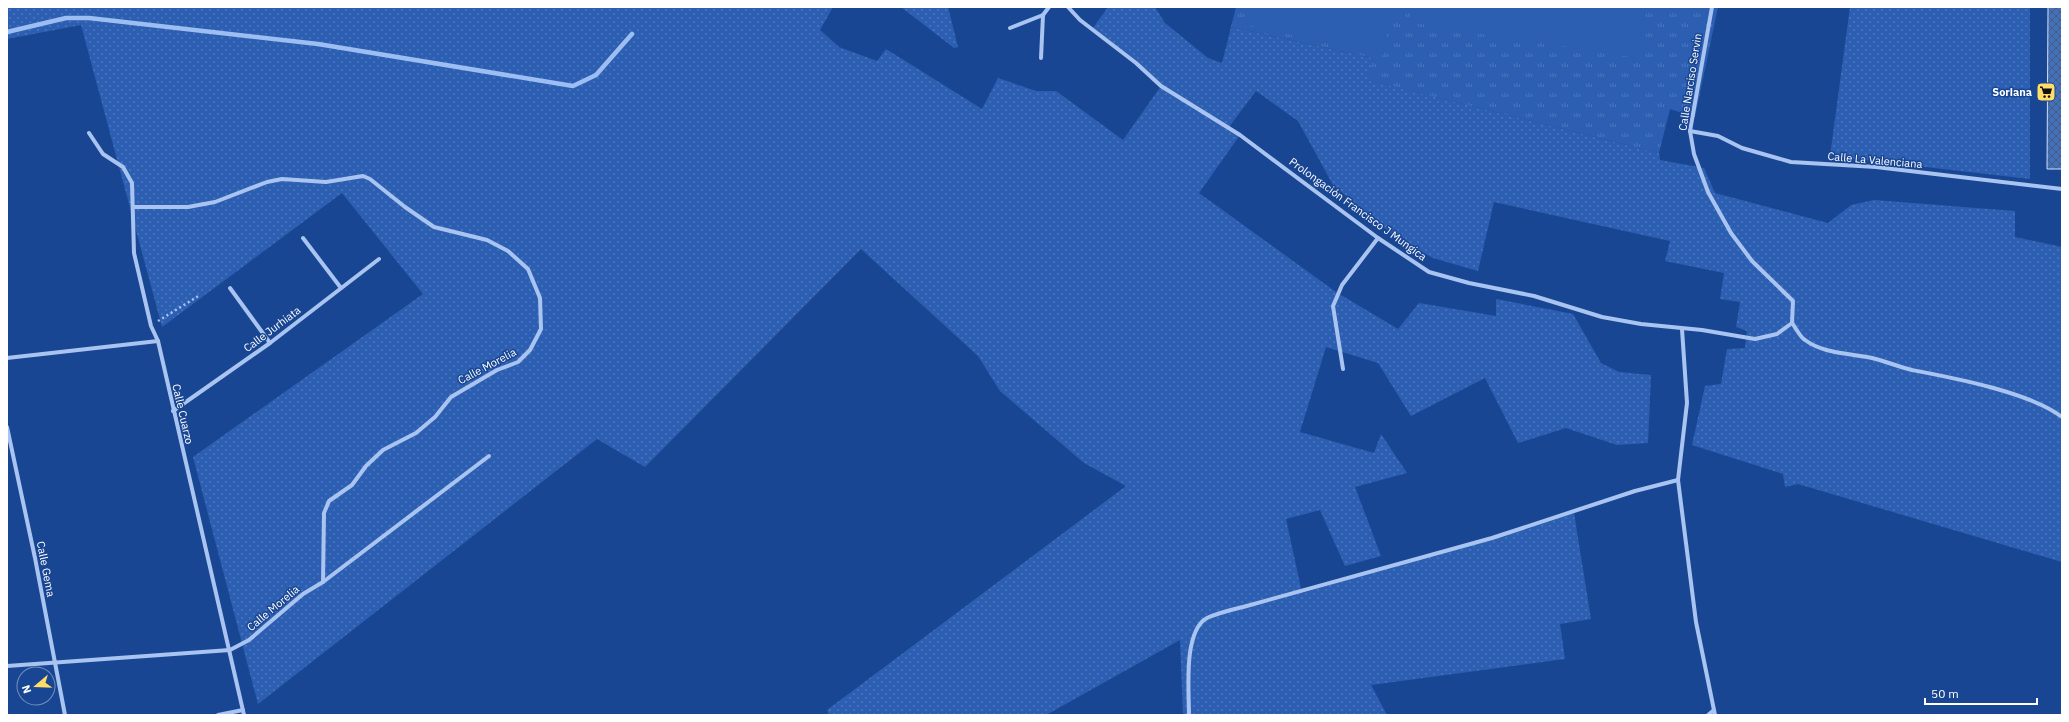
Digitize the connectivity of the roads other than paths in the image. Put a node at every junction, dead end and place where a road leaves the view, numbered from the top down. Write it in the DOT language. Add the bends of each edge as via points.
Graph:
graph roads {
  1 [pos="1049,7"];
  2 [pos="1068,7"];
  3 [pos="1712,7"];
  4 [pos="1043,15"];
  5 [pos="1010,28"];
  6 [pos="1042,58"];
  7 [pos="1690,131"];
  8 [pos="89,133"];
  9 [pos="2062,189"];
  10 [pos="133,207"];
  11 [pos="303,238"];
  12 [pos="1378,238"];
  13 [pos="379,259"];
  14 [pos="230,288"];
  15 [pos="341,288"];
  16 [pos="1792,323"];
  17 [pos="1682,329"];
  18 [pos="158,341"];
  19 [pos="270,343"];
  20 [pos="7,358"];
  21 [pos="1343,369"];
  22 [pos="173,411"];
  23 [pos="2062,417"];
  24 [pos="7,427"];
  25 [pos="489,456"];
  26 [pos="1678,480"];
  27 [pos="323,582"];
  28 [pos="230,650"];
  29 [pos="54,662"];
  30 [pos="7,666"];
  31 [pos="1714,710"];
  32 [pos="243,712"];
  33 [pos="65,715"];
  34 [pos="218,715"];
  35 [pos="1189,715"];
  36 [pos="1708,715"];
  37 [pos="1715,715"];
  1 -- 4 [label="street"];
  2 -- 12 [label="street, Prolongación Francisco J Mungica" via="1080,20 1136,63 1161,86 1240,135"];
  3 -- 7 [label="street, Calle Narciso Servin"];
  4 -- 5 [label="street"];
  4 -- 6 [label="street"];
  7 -- 9 [label="street, Calle La Valenciana" via="1718,136 1742,148 1791,162 1876,167"];
  7 -- 16 [label="street, Calle Narciso Servin" via="1694,154 1708,192 1731,233 1752,261 1793,301"];
  8 -- 10 [label="street, Calle Cuarzo" via="103,154 123,167 129,175"];
  10 -- 18 [label="street, Calle Cuarzo" via="134,253 151,326"];
  10 -- 27 [label="street, Calle Morelia" via="188,206 215,202 267,182 282,179 326,182 363,176 434,227 487,240 508,251 528,269 540,298 541,329 530,350 518,362 492,373 450,397 434,417 416,433 383,450 366,466 352,485 329,501 324,513"];
  11 -- 15 [label="street"];
  12 -- 17 [label="street, Prolongación Francisco J Mungica" via="1429,272 1534,296 1602,317"];
  12 -- 21 [label="street" via="1342,285 1333,306"];
  13 -- 15 [label="street, Calle Jurhiata"];
  14 -- 19 [label="street"];
  15 -- 19 [label="street, Calle Jurhiata"];
  16 -- 17 [label="street" via="1777,334 1755,339"];
  16 -- 23 [label="street" via="1803,340 1819,348 1872,358 2015,395 2054,410"];
  17 -- 26 [label="street" via="1687,403"];
  18 -- 20 [label="street"];
  18 -- 22 [label="street, Calle Cuarzo"];
  19 -- 22 [label="street, Calle Jurhiata"];
  22 -- 28 [label="street, Calle Cuarzo"];
  24 -- 29 [label="street, Calle Gema"];
  25 -- 27 [label="street"];
  26 -- 31 [label="street" via="1696,622"];
  26 -- 35 [label="street" via="1635,491 1492,538 1207,618 1197,627 1192,641"];
  27 -- 28 [label="street, Calle Morelia" via="303,594 248,640"];
  28 -- 29 [label="street, Calle Morelia"];
  28 -- 32 [label="street, Calle Cuarzo"];
  29 -- 30 [label="street, Calle Morelia"];
  29 -- 33 [label="street, Calle Gema"];
  31 -- 36 [label="street"];
  31 -- 37 [label="street"];
  32 -- 34 [label="street"];
}
